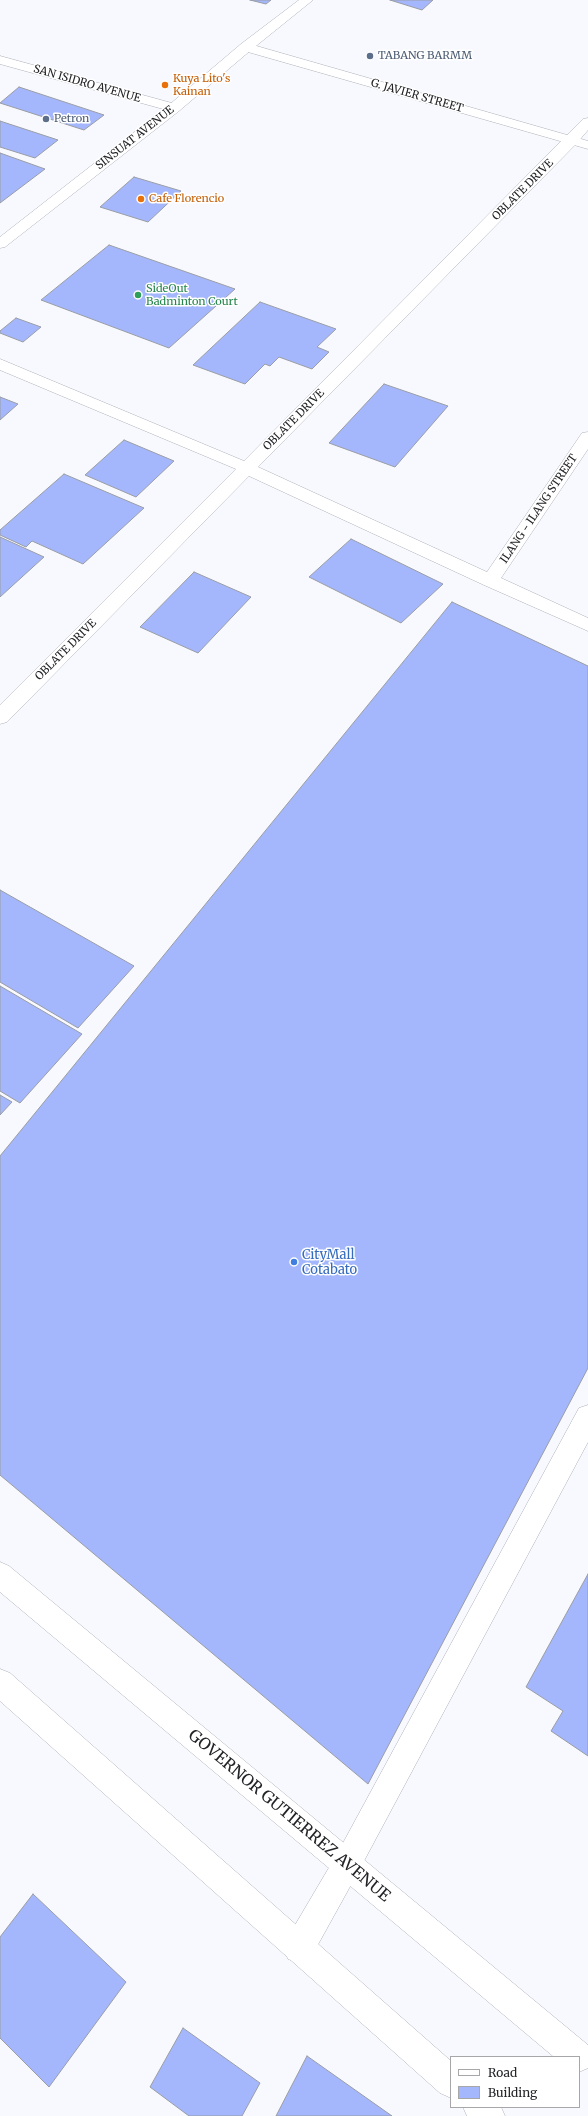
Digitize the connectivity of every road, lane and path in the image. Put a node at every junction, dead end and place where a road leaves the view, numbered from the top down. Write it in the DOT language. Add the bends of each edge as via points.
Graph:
graph roads {
  1 [pos="307,0"];
  2 [pos="246,47"];
  3 [pos="0,60"];
  4 [pos="174,108"];
  5 [pos="588,122"];
  6 [pos="572,140"];
  7 [pos="588,145"];
  8 [pos="0,244"];
  9 [pos="0,364"];
  10 [pos="588,437"];
  11 [pos="246,468"];
  12 [pos="490,581"];
  13 [pos="588,625"];
  14 [pos="0,717"];
  15 [pos="588,1417"];
  16 [pos="0,1575"];
  17 [pos="0,1683"];
  18 [pos="347,1864"];
  19 [pos="299,1948"];
  20 [pos="578,2056"];
  21 [pos="580,2058"];
  22 [pos="588,2065"];
  23 [pos="450,2081"];
  24 [pos="480,2108"];
  25 [pos="489,2116"];
  1 -- 2 [label="street, SINSUAT AVENUE"];
  2 -- 4 [label="street, SINSUAT AVENUE"];
  2 -- 6 [label="street, G. JAVIER STREET"];
  3 -- 4 [label="street, SAN ISIDRO AVENUE"];
  4 -- 8 [label="street, SINSUAT AVENUE"];
  5 -- 6 [label="street, OBLATE DRIVE"];
  6 -- 7 [label="street, G. JAVIER STREET"];
  6 -- 11 [label="street, OBLATE DRIVE"];
  9 -- 11 [label="street"];
  10 -- 12 [label="street, ILANG - ILANG STREET"];
  11 -- 12 [label="street"];
  11 -- 14 [label="street, OBLATE DRIVE"];
  12 -- 13 [label="street"];
  15 -- 18 [label="street"];
  16 -- 18 [label="street, GOVERNOR GUTIERREZ AVENUE"];
  17 -- 19 [label="street"];
  18 -- 19 [label="street"];
  18 -- 20 [label="street, GOVERNOR GUTIERREZ AVENUE"];
  19 -- 23 [label="street"];
  21 -- 22 [label="street, GOVERNOR GUTIERREZ AVENUE"];
  24 -- 25 [label="street"];
}
